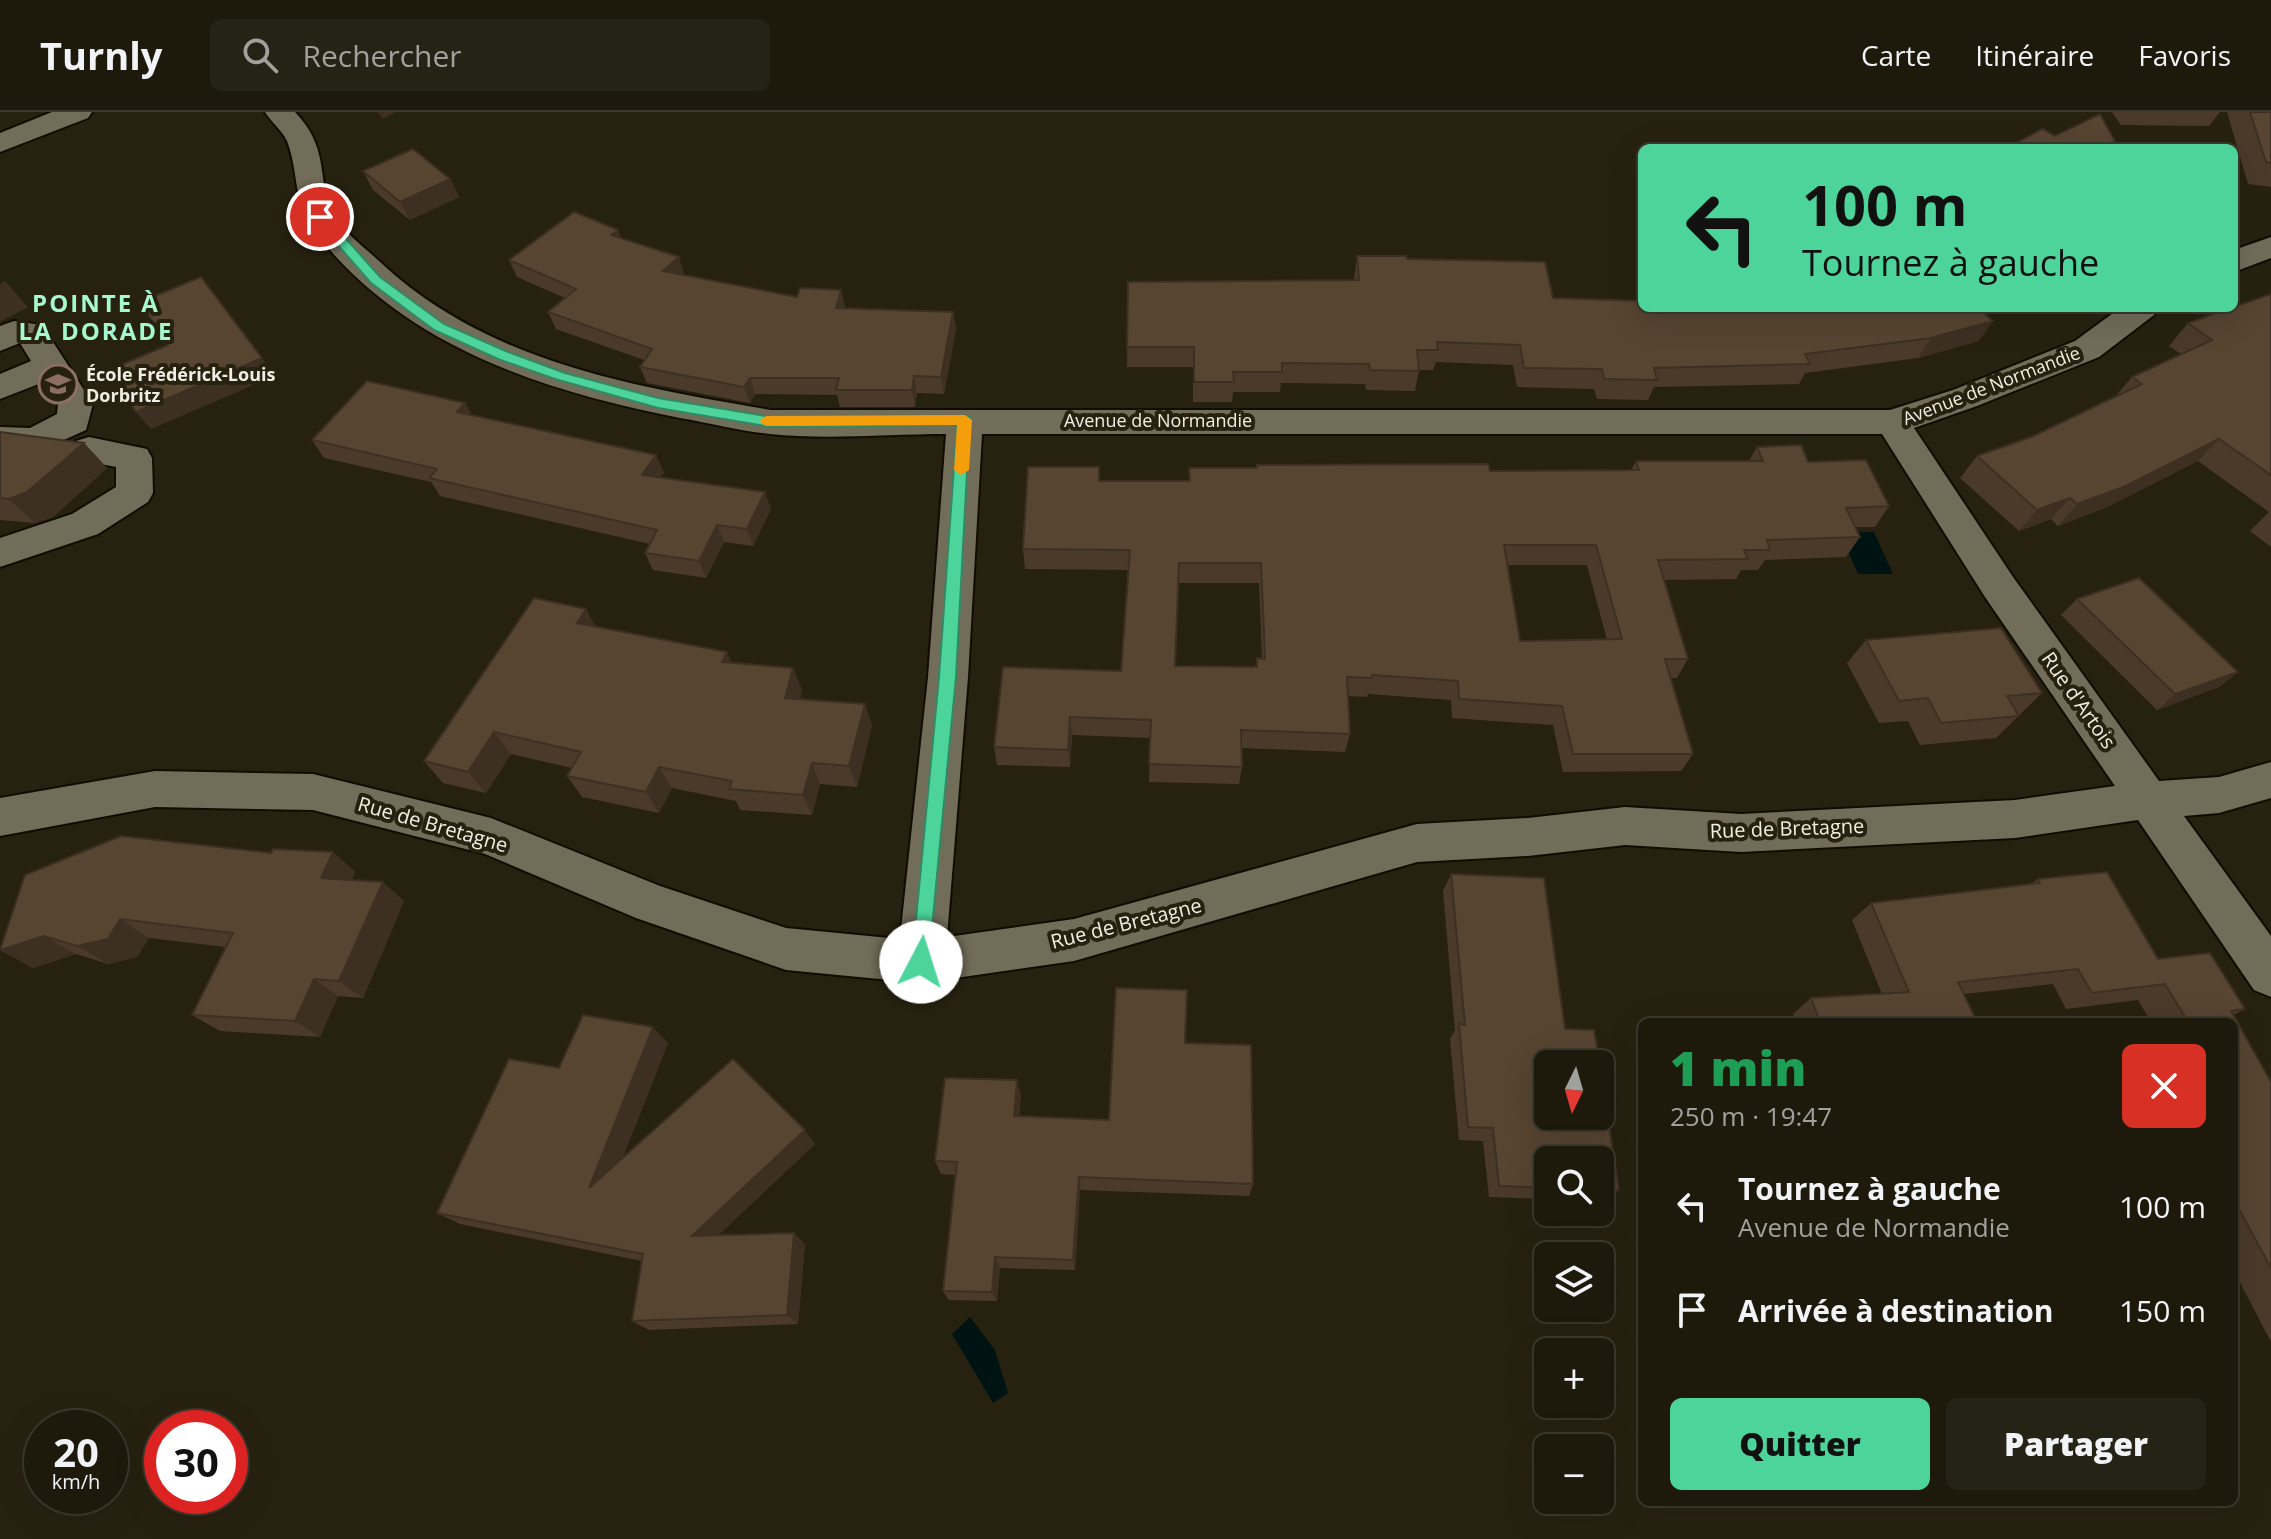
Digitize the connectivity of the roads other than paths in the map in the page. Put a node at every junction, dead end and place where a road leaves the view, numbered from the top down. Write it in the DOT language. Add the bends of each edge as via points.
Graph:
graph roads {
  1 [pos="78,112"];
  2 [pos="279,112"];
  3 [pos="0,143"];
  4 [pos="2271,247"];
  5 [pos="2238,260"];
  6 [pos="2137,312"];
  7 [pos="0,340"];
  8 [pos="51,366"];
  9 [pos="0,387"];
  10 [pos="965,420"];
  11 [pos="1892,422"];
  12 [pos="0,439"];
  13 [pos="89,450"];
  14 [pos="0,553"];
  15 [pos="2271,780"];
  16 [pos="2149,800"];
  17 [pos="0,817"];
  18 [pos="921,962"];
  19 [pos="2271,975"];
  1 -- 3 [label="street"];
  2 -- 10 [label="street, Avenue de Normandie" via="299,136 320,217 375,280 439,327 560,376 658,403 771,422"];
  4 -- 5 [label="street"];
  6 -- 11 [label="street, Avenue de Normandie" via="2087,349"];
  7 -- 8 [label="street" via="14,332 30,333"];
  8 -- 9 [label="street"];
  8 -- 12 [label="street" via="76,404 73,421 35,441"];
  10 -- 11 [label="street, Avenue de Normandie"];
  10 -- 18 [label="street"];
  11 -- 16 [label="street, Rue d'Artois" via="1999,587"];
  13 -- 14 [label="street" via="134,458 135,493 85,524"];
  15 -- 16 [label="street, Rue de Bretagne" via="2219,795"];
  16 -- 18 [label="street, Rue de Bretagne" via="2015,819 1741,833 1625,826 1417,843 1074,940"];
  16 -- 19 [label="street, Rue d'Artois"];
  17 -- 18 [label="street, Rue de Bretagne" via="155,789 313,792 491,837 652,904 786,949"];
}
